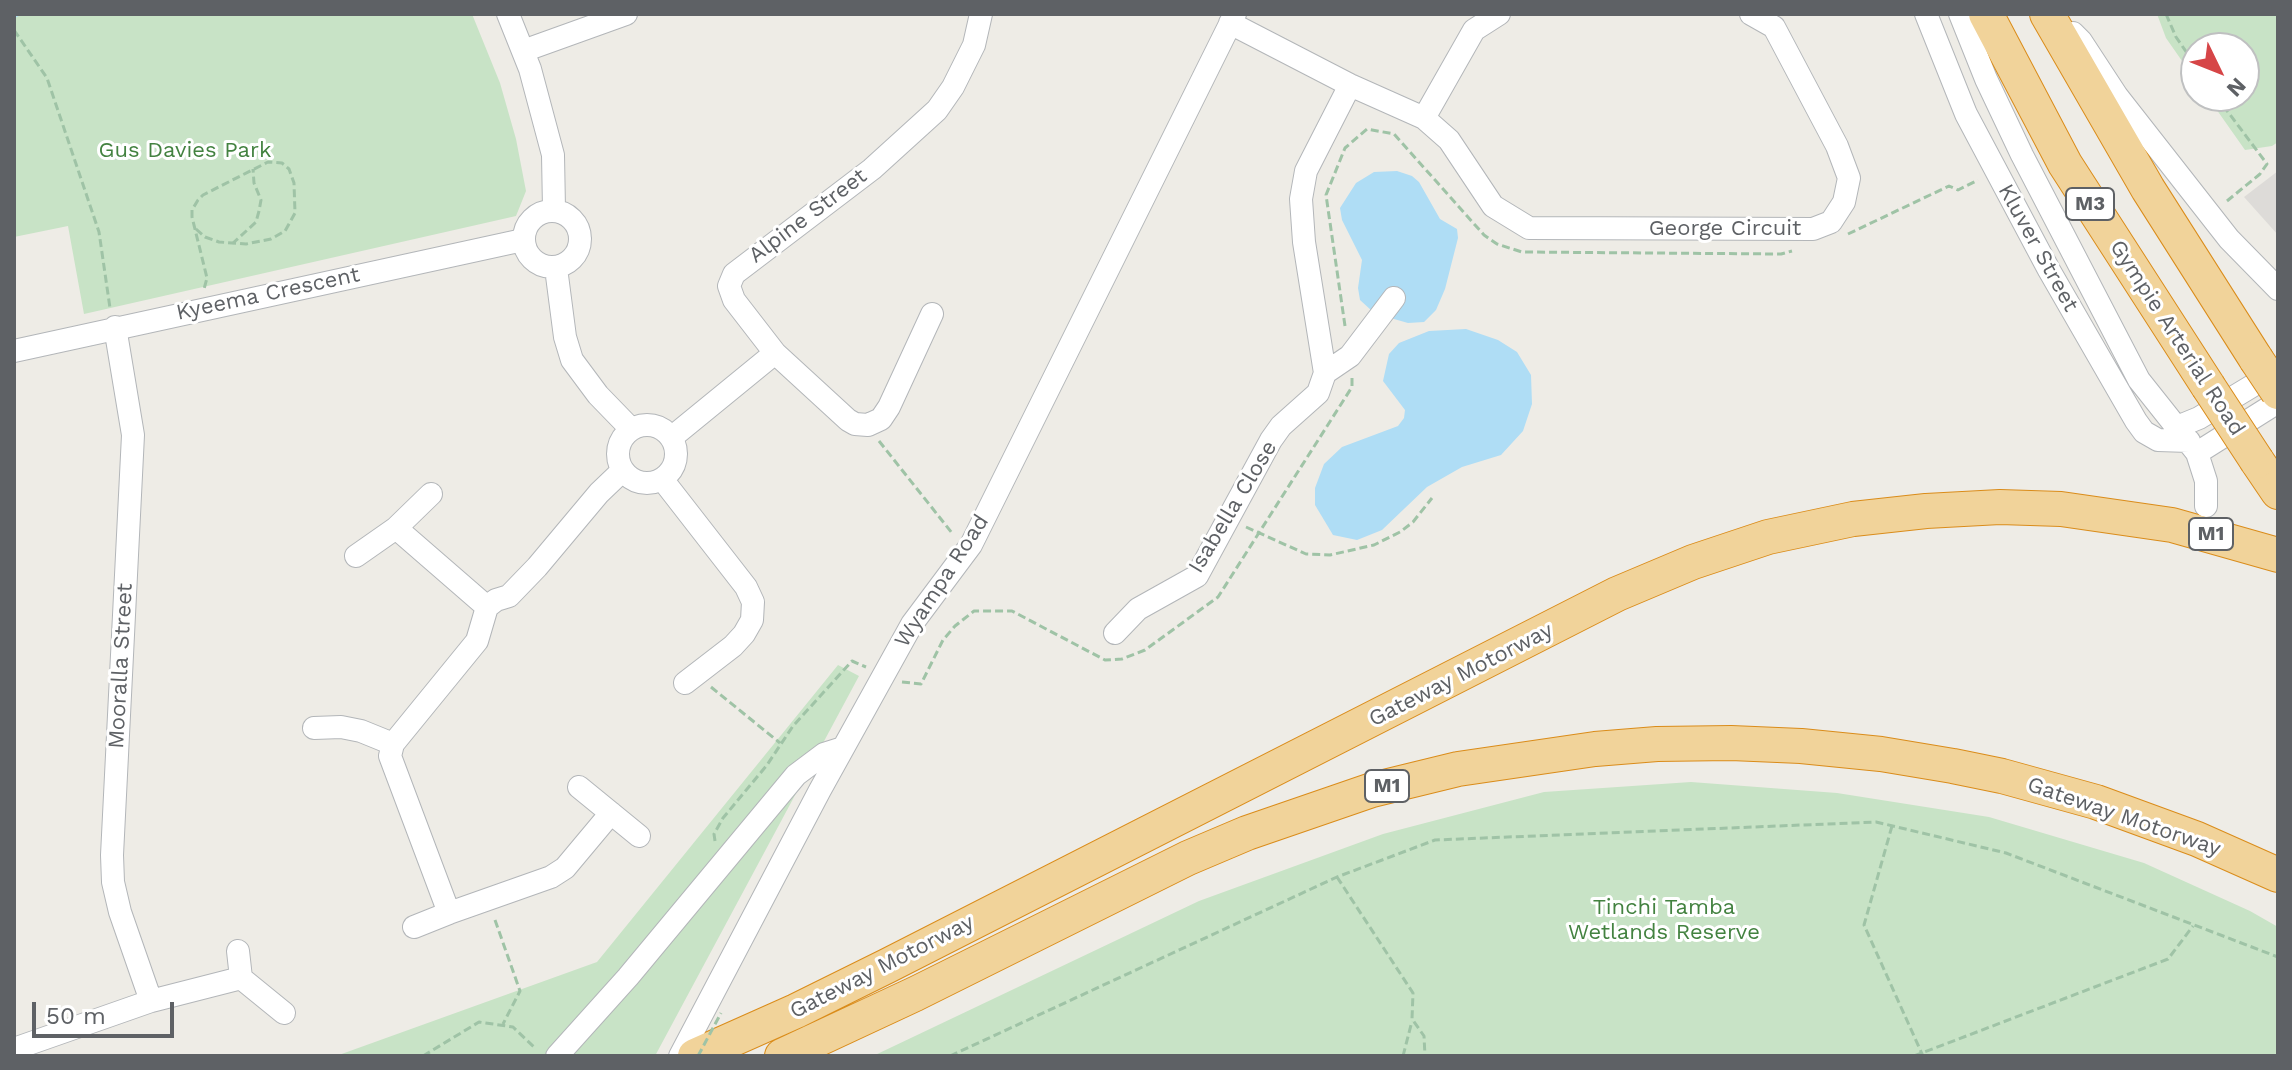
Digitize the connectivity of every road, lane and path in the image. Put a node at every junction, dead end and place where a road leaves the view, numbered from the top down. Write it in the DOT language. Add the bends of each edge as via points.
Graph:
graph roads {
  1 [pos="508,14"];
  2 [pos="626,14"];
  3 [pos="981,14"];
  4 [pos="1499,14"];
  5 [pos="1751,14"];
  6 [pos="1926,14"];
  7 [pos="1960,14"];
  8 [pos="1986,14"];
  9 [pos="2049,14"];
  10 [pos="2166,14"];
  11 [pos="1232,18"];
  12 [pos="14,30"];
  13 [pos="2180,43"];
  14 [pos="523,51"];
  15 [pos="1350,85"];
  16 [pos="2228,112"];
  17 [pos="1424,118"];
  18 [pos="253,169"];
  19 [pos="1996,171"];
  20 [pos="554,209"];
  21 [pos="1831,222"];
  22 [pos="196,229"];
  23 [pos="2229,239"];
  24 [pos="523,240"];
  25 [pos="232,244"];
  26 [pos="1795,250"];
  27 [pos="556,268"];
  28 [pos="204,289"];
  29 [pos="2278,289"];
  30 [pos="1394,298"];
  31 [pos="932,314"];
  32 [pos="115,327"];
  33 [pos="14,351"];
  34 [pos="775,353"];
  35 [pos="1350,356"];
  36 [pos="2267,365"];
  37 [pos="1325,373"];
  38 [pos="2278,392"];
  39 [pos="2278,402"];
  40 [pos="868,425"];
  41 [pos="631,429"];
  42 [pos="671,438"];
  43 [pos="2188,441"];
  44 [pos="622,471"];
  45 [pos="662,479"];
  46 [pos="2278,492"];
  47 [pos="431,494"];
  48 [pos="1432,498"];
  49 [pos="2206,506"];
  50 [pos="1229,517"];
  51 [pos="396,528"];
  52 [pos="952,533"];
  53 [pos="1258,533"];
  54 [pos="2278,555"];
  55 [pos="356,556"];
  56 [pos="487,607"];
  57 [pos="1115,633"];
  58 [pos="868,668"];
  59 [pos="690,679"];
  60 [pos="902,682"];
  61 [pos="314,728"];
  62 [pos="393,744"];
  63 [pos="780,744"];
  64 [pos="843,748"];
  65 [pos="579,787"];
  66 [pos="611,813"];
  67 [pos="1892,826"];
  68 [pos="639,836"];
  69 [pos="729,854"];
  70 [pos="2278,875"];
  71 [pos="1337,877"];
  72 [pos="488,901"];
  73 [pos="449,913"];
  74 [pos="2193,926"];
  75 [pos="414,927"];
  76 [pos="238,951"];
  77 [pos="2278,957"];
  78 [pos="241,978"];
  79 [pos="151,1001"];
  80 [pos="284,1013"];
  81 [pos="721,1013"];
  82 [pos="1412,1019"];
  83 [pos="503,1024"];
  84 [pos="14,1049"];
  85 [pos="1922,1054"];
  86 [pos="423,1056"];
  87 [pos="545,1056"];
  88 [pos="557,1056"];
  89 [pos="680,1056"];
  90 [pos="697,1056"];
  91 [pos="782,1056"];
  92 [pos="950,1056"];
  93 [pos="1403,1056"];
  94 [pos="1425,1056"];
  95 [pos="1914,1056"];
  1 -- 14 [label="street"];
  2 -- 14 [label="street"];
  3 -- 34 [label="street, Alpine Street" via="974,45 937,110 872,169 734,274 729,286 734,300"];
  4 -- 17 [label="street" via="1474,30"];
  5 -- 21 [label="street, George Circuit" via="1774,27 1837,146 1849,178 1844,202"];
  6 -- 19 [label="street, Kluver Street" via="1966,114"];
  7 -- 43 [label="street" via="2022,155 2125,352 2150,396"];
  8 -- 46 [label="highway, Gympie Arterial Road / M3, bridge" via="2065,164"];
  9 -- 23 [label="street" via="2081,41 2117,96"];
  9 -- 36 [label="highway, M3" via="2148,189"];
  10 -- 13 [label="path"];
  11 -- 15 [label="street, George Circuit"];
  11 -- 64 [label="street, Wyampa Road" via="971,545 912,624"];
  12 -- 32 [label="path" via="47,78 99,232"];
  14 -- 20 [label="street" via="553,155"];
  15 -- 17 [label="street, George Circuit"];
  15 -- 37 [label="street" via="1306,171 1301,199"];
  16 -- 23 [label="path" via="2267,164 2225,204"];
  17 -- 21 [label="street, George Circuit" via="1449,140 1493,206 1529,228 1813,229"];
  18 -- 22 [label="path" via="198,200 192,210"];
  18 -- 25 [label="path" via="261,200 256,222"];
  18 -- 25 [label="path" via="268,162 289,169 295,213 285,231 271,239"];
  19 -- 21 [label="path" via="1958,190 1949,186 1838,239"];
  19 -- 43 [label="street, Kluver Street" via="2136,421 2158,440"];
  20 -- 24 [label="street" via="529,222"];
  20 -- 27 [label="street" via="572,220 580,239 573,258"];
  22 -- 25 [label="path"];
  22 -- 28 [label="path" via="207,278"];
  23 -- 29 [label="street"];
  24 -- 27 [label="street" via="533,261"];
  24 -- 32 [label="street, Kyeema Crescent"];
  26 -- 35 [label="path" via="1522,252 1484,235 1394,134 1367,129 1345,148 1326,195"];
  27 -- 41 [label="street" via="572,360"];
  30 -- 35 [label="street"];
  31 -- 40 [label="street" via="889,407"];
  32 -- 33 [label="street, Kyeema Crescent"];
  32 -- 79 [label="street, Mooralla Street" via="133,435 113,882"];
  34 -- 40 [label="street" via="848,420"];
  34 -- 42 [label="street"];
  35 -- 37 [label="street"];
  35 -- 53 [label="path" via="1352,387"];
  36 -- 38 [label="highway, M3, bridge"];
  36 -- 43 [label="street" via="2199,418"];
  37 -- 50 [label="street, Isabella Close" via="1318,393 1271,440"];
  39 -- 43 [label="street"];
  40 -- 52 [label="path"];
  41 -- 42 [label="street" via="652,425"];
  41 -- 44 [label="street" via="617,450"];
  42 -- 45 [label="street" via="675,460"];
  43 -- 49 [label="street" via="2206,481"];
  44 -- 45 [label="street" via="641,483"];
  44 -- 56 [label="street" via="509,596"];
  45 -- 59 [label="street" via="753,602 744,634"];
  47 -- 51 [label="street"];
  48 -- 53 [label="path" via="1400,532 1374,545 1330,555 1306,554"];
  50 -- 53 [label="path"];
  50 -- 57 [label="street, Isabella Close" via="1197,576 1138,609"];
  51 -- 55 [label="street"];
  51 -- 56 [label="street"];
  53 -- 60 [label="path" via="1218,597 1145,650 1105,660 1012,611 974,611 943,640 921,684"];
  54 -- 90 [label="highway, Gateway Motorway / M1" via="2141,519 2046,508 1926,511 1768,537 1617,594 874,972"];
  56 -- 62 [label="street" via="477,641"];
  58 -- 63 [label="path" via="852,661"];
  59 -- 63 [label="path"];
  61 -- 62 [label="street" via="361,731"];
  62 -- 73 [label="street" via="390,756 401,791"];
  63 -- 69 [label="path" via="716,828 716,842"];
  64 -- 69 [label="street" via="824,754 796,775"];
  64 -- 89 [label="street, Wyampa Road"];
  65 -- 66 [label="street"];
  66 -- 68 [label="street"];
  66 -- 72 [label="street" via="565,868"];
  67 -- 71 [label="path" via="1876,822 1435,840"];
  67 -- 74 [label="path" via="2006,853"];
  67 -- 85 [label="path" via="1864,925"];
  69 -- 88 [label="street"];
  70 -- 91 [label="highway, Gateway Motorway / M1" via="2150,821 1953,766 1881,754 1731,743 1595,749 1458,769 1347,798 1217,845"];
  71 -- 82 [label="path" via="1413,993"];
  71 -- 92 [label="path"];
  72 -- 73 [label="street"];
  72 -- 83 [label="path" via="520,991"];
  73 -- 75 [label="street"];
  74 -- 77 [label="path"];
  74 -- 85 [label="path" via="2168,959"];
  76 -- 78 [label="street"];
  78 -- 79 [label="street"];
  78 -- 80 [label="street"];
  79 -- 84 [label="street"];
  81 -- 90 [label="path, bridge"];
  82 -- 93 [label="path"];
  82 -- 94 [label="path" via="1424,1036"];
  83 -- 86 [label="path" via="479,1022"];
  83 -- 87 [label="path"];
  85 -- 95 [label="path"];
}
